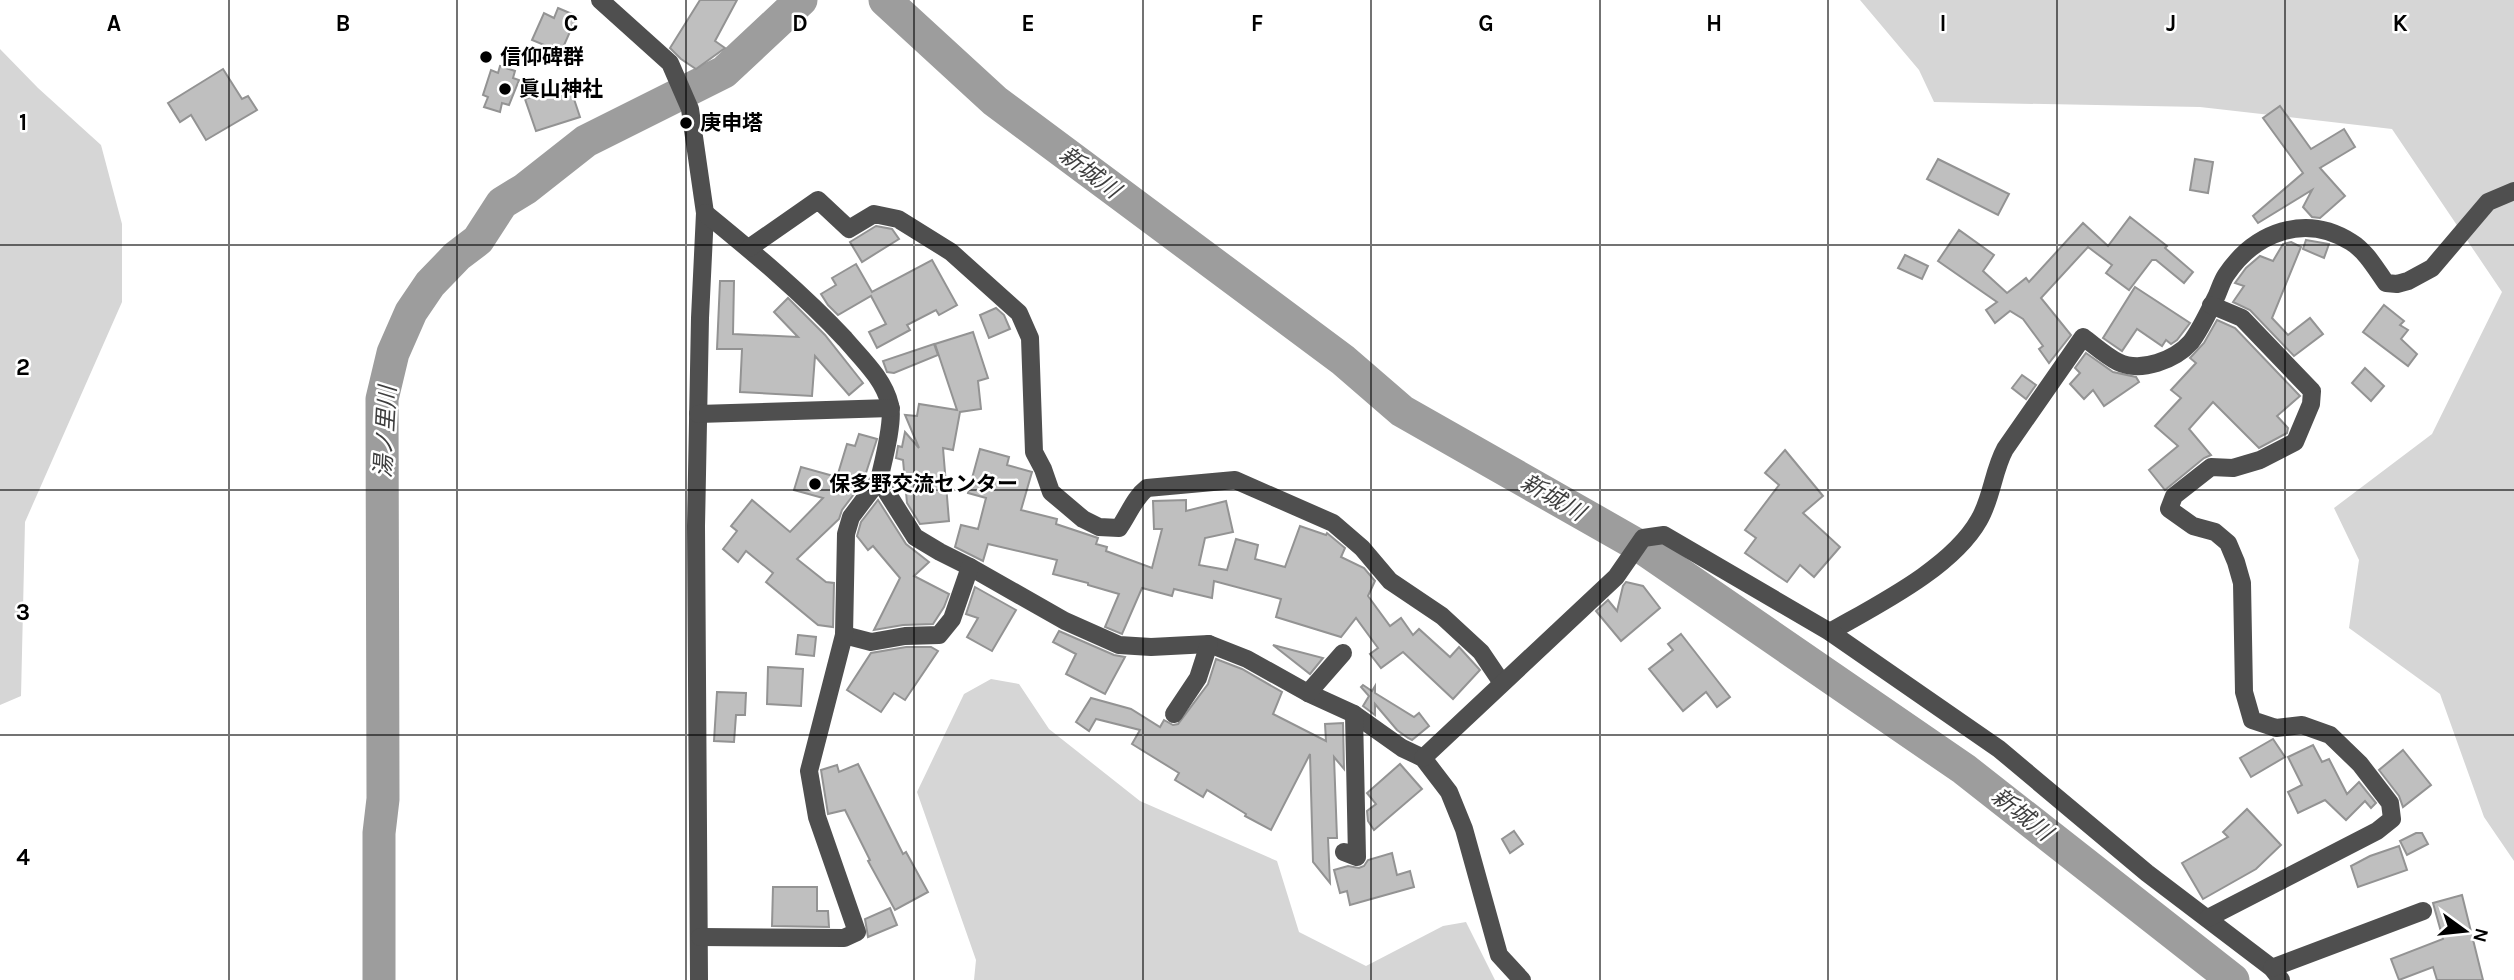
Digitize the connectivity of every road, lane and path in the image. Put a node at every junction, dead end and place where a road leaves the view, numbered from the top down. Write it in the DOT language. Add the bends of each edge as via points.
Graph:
graph roads {
  1 [pos="600,0"];
  2 [pos="2514,191"];
  3 [pos="705,213"];
  4 [pos="749,248"];
  5 [pos="2211,305"];
  6 [pos="891,408"];
  7 [pos="698,414"];
  8 [pos="879,480"];
  9 [pos="970,567"];
  10 [pos="1830,632"];
  11 [pos="844,635"];
  12 [pos="1209,644"];
  13 [pos="1343,653"];
  14 [pos="1502,683"];
  15 [pos="1308,693"];
  16 [pos="1174,714"];
  17 [pos="1354,714"];
  18 [pos="1423,758"];
  19 [pos="1343,852"];
  20 [pos="2423,911"];
  21 [pos="2208,919"];
  22 [pos="700,937"];
  23 [pos="2277,974"];
  24 [pos="699,980"];
  25 [pos="1522,980"];
  1 -- 3 [label="street" via="670,63 690,109"];
  2 -- 5 [label="street" via="2488,202 2432,268 2408,281 2386,283 2351,242 2305,226 2262,238 2224,277"];
  3 -- 4 [label="street"];
  3 -- 7 [label="street"];
  4 -- 6 [label="street" via="815,307 868,365"];
  4 -- 14 [label="street" via="818,200 849,229 874,214 898,219 951,252 1019,313 1030,338 1034,452 1051,492 1083,519 1099,527 1119,528 1136,497 1147,488 1235,480 1333,523 1390,581 1442,616 1481,652"];
  5 -- 10 [label="street" via="2191,342 2154,364 2119,363 2083,337 2005,449 1979,520 1966,537 1940,564"];
  5 -- 21 [label="street" via="2242,317 2312,391 2311,404 2295,442 2260,460 2233,468 2211,467 2174,496 2169,509 2193,526 2215,532 2228,543 2236,562 2242,583 2244,692 2252,720 2276,728 2302,725 2330,735 2390,803 2392,819"];
  6 -- 7 [label="street"];
  6 -- 8 [label="street"];
  7 -- 22 [label="street"];
  8 -- 9 [label="street" via="915,537"];
  8 -- 11 [label="street" via="851,517 846,534"];
  9 -- 11 [label="street" via="952,619 939,635 871,642"];
  9 -- 12 [label="street" via="1065,621 1119,645"];
  10 -- 14 [label="street" via="1664,535 1643,538 1616,577"];
  10 -- 21 [label="street" via="1999,749"];
  11 -- 22 [label="street" via="809,771 817,817 857,932 844,938"];
  12 -- 15 [label="street"];
  12 -- 16 [label="street" via="1198,678"];
  13 -- 15 [label="street"];
  14 -- 18 [label="street"];
  15 -- 17 [label="street"];
  17 -- 18 [label="street"];
  17 -- 19 [label="street" via="1357,857"];
  18 -- 25 [label="street" via="1448,792 1464,829 1499,955"];
  20 -- 23 [label="street"];
  21 -- 23 [label="street"];
  22 -- 24 [label="street"];
}
